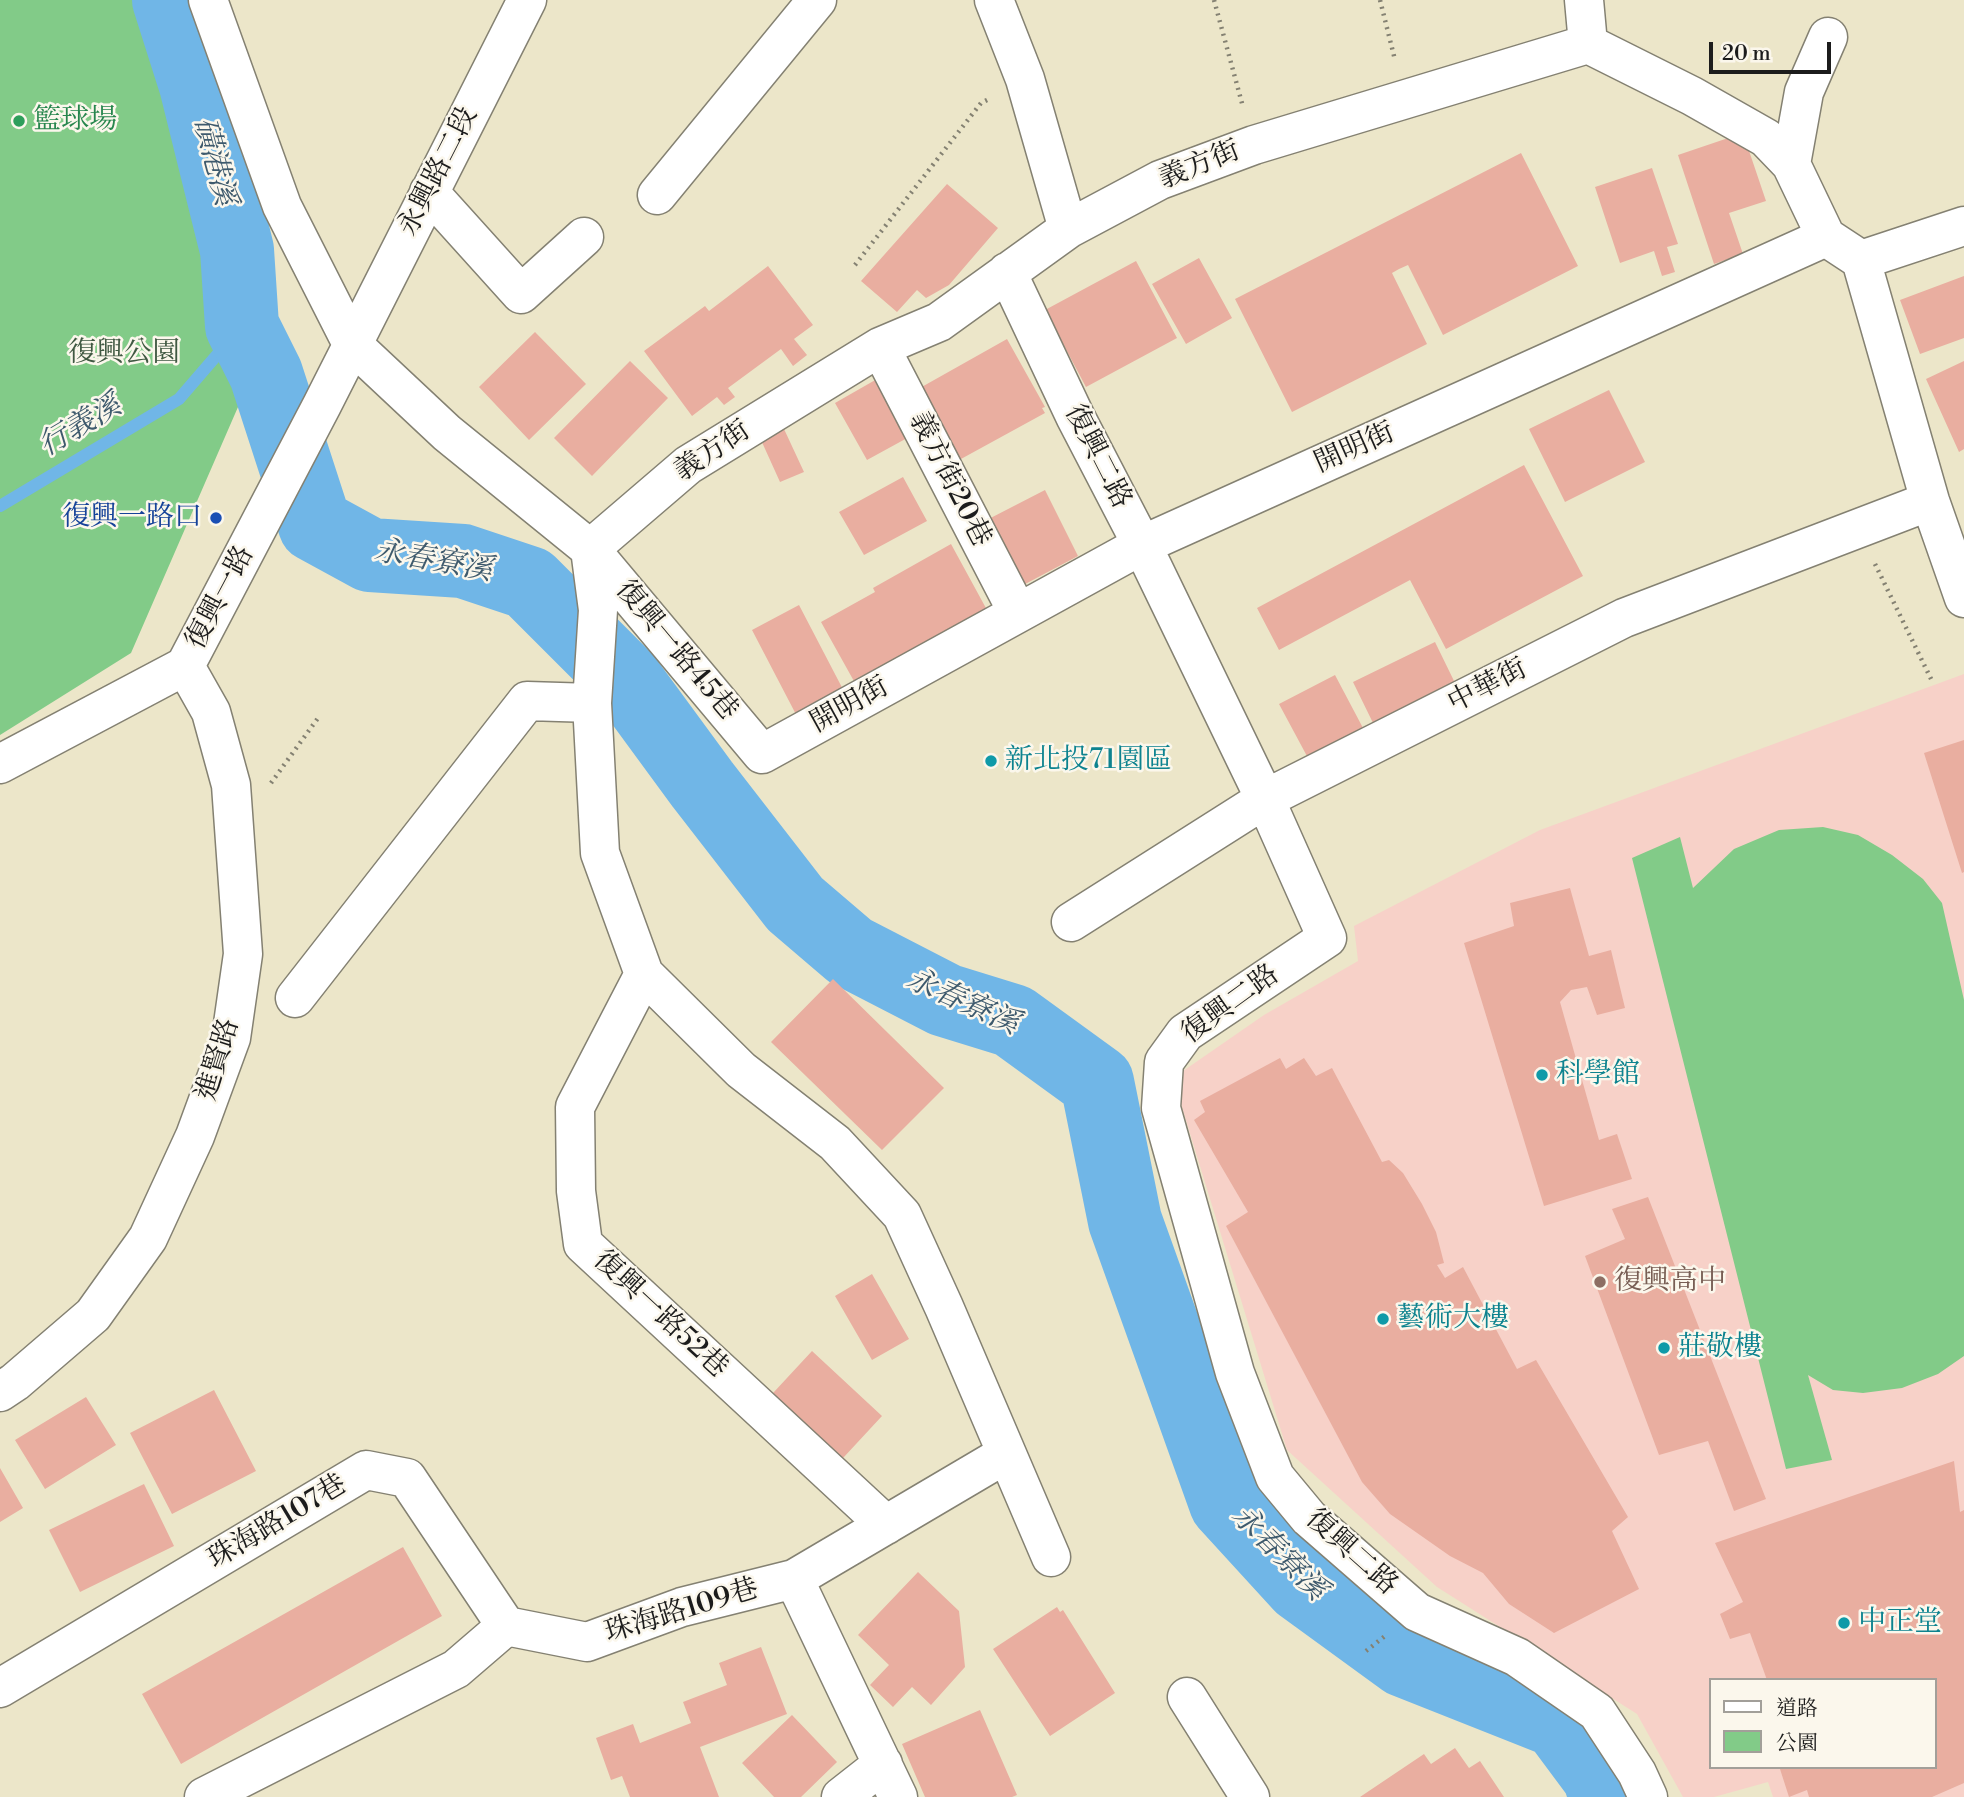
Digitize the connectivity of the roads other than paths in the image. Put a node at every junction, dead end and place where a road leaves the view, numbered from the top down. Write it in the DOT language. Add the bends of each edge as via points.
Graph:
graph roads {
  1 [pos="208,0"];
  2 [pos="527,0"];
  3 [pos="817,0"];
  4 [pos="994,0"];
  5 [pos="1584,0"];
  6 [pos="1828,37"];
  7 [pos="1588,44"];
  8 [pos="1791,164"];
  9 [pos="429,192"];
  10 [pos="657,195"];
  11 [pos="1964,226"];
  12 [pos="1068,229"];
  13 [pos="584,237"];
  14 [pos="1826,237"];
  15 [pos="1861,260"];
  16 [pos="1007,272"];
  17 [pos="352,344"];
  18 [pos="880,347"];
  19 [pos="1930,501"];
  20 [pos="1142,545"];
  21 [pos="590,549"];
  22 [pos="1964,598"];
  23 [pos="1018,613"];
  24 [pos="185,666"];
  25 [pos="592,703"];
  26 [pos="762,754"];
  27 [pos="0,764"];
  28 [pos="1265,799"];
  29 [pos="1071,922"];
  30 [pos="644,974"];
  31 [pos="295,998"];
  32 [pos="0,1392"];
  33 [pos="1006,1454"];
  34 [pos="886,1525"];
  35 [pos="1051,1557"];
  36 [pos="794,1579"];
  37 [pos="506,1626"];
  38 [pos="0,1688"];
  39 [pos="1187,1697"];
  40 [pos="890,1781"];
  41 [pos="204,1797"];
  42 [pos="841,1797"];
  43 [pos="1251,1797"];
  44 [pos="1648,1797"];
  1 -- 17 [label="street" via="282,206"];
  2 -- 9 [label="street, 永興路二段"];
  3 -- 10 [label="street"];
  4 -- 12 [label="street" via="1025,79"];
  5 -- 7 [label="street"];
  6 -- 8 [label="street" via="1804,92"];
  7 -- 8 [label="street" via="1766,138"];
  7 -- 12 [label="street, 義方街" via="1254,145 1160,180"];
  8 -- 14 [label="street"];
  9 -- 13 [label="street" via="521,294"];
  9 -- 17 [label="street, 永興路二段"];
  11 -- 15 [label="street"];
  12 -- 16 [label="street, 義方街"];
  14 -- 15 [label="street"];
  14 -- 20 [label="street, 開明街"];
  15 -- 19 [label="street"];
  16 -- 18 [label="street, 義方街" via="939,322"];
  16 -- 20 [label="street, 復興二路"];
  17 -- 21 [label="street" via="447,433"];
  17 -- 24 [label="street, 復興一路"];
  18 -- 21 [label="street, 義方街" via="688,465"];
  18 -- 23 [label="street, 義方街20巷"];
  19 -- 22 [label="street"];
  19 -- 28 [label="street, 中華街" via="1625,618"];
  20 -- 23 [label="street, 開明街"];
  20 -- 28 [label="street, 復興二路"];
  21 -- 25 [label="street" via="598,610"];
  21 -- 26 [label="street, 復興一路45巷"];
  23 -- 26 [label="street, 開明街"];
  24 -- 27 [label="street, 復興一路"];
  24 -- 32 [label="street, 進賢路" via="211,712 231,785 243,954 231,1038 195,1136 148,1238 93,1315"];
  25 -- 30 [label="street" via="600,853"];
  25 -- 31 [label="street" via="527,701"];
  28 -- 29 [label="street, 中華街"];
  28 -- 44 [label="street, 復興二路" via="1327,938 1185,1033 1164,1062 1161,1108 1235,1373 1275,1477 1309,1518 1417,1612 1517,1657 1597,1712"];
  30 -- 33 [label="street" via="741,1070 835,1143 902,1215"];
  30 -- 34 [label="street, 復興一路52巷" via="575,1107 576,1191 583,1244"];
  33 -- 34 [label="street, 珠海路109巷"];
  33 -- 35 [label="street"];
  34 -- 36 [label="street, 珠海路109巷"];
  36 -- 37 [label="street, 珠海路109巷" via="682,1607 587,1642"];
  36 -- 40 [label="street"];
  37 -- 38 [label="street, 珠海路107巷" via="407,1478 366,1470"];
  37 -- 41 [label="street" via="456,1668"];
  39 -- 43 [label="street"];
  40 -- 42 [label="street"];
}
